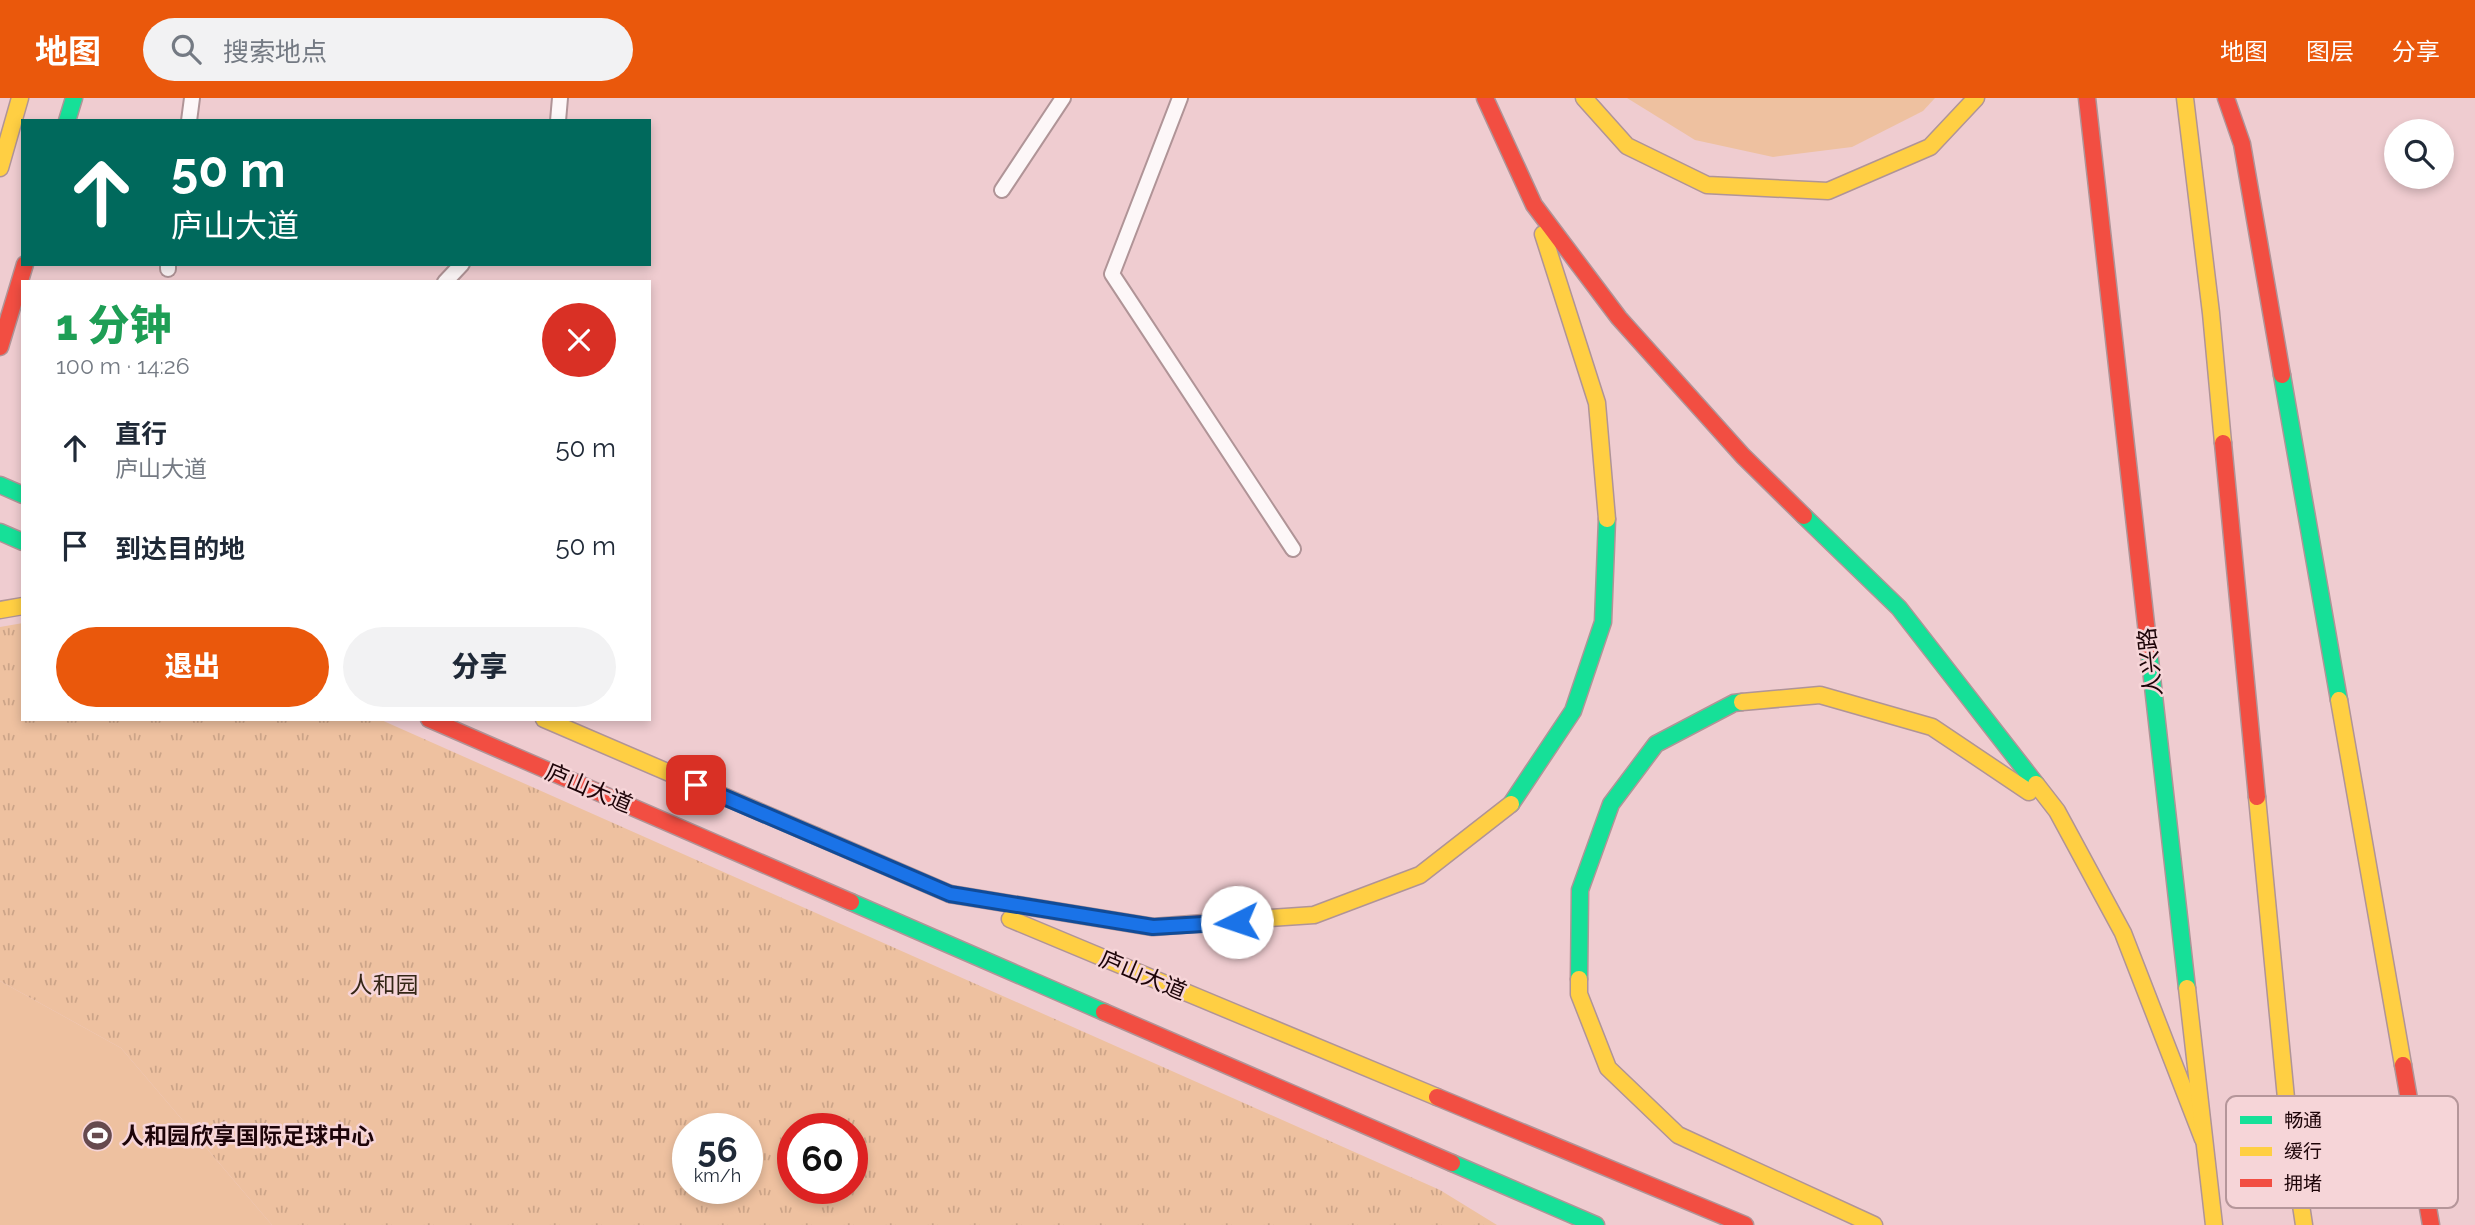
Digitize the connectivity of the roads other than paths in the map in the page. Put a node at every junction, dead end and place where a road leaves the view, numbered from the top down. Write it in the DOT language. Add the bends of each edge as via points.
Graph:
graph roads {
  1 [pos="20,98"];
  2 [pos="74,98"];
  3 [pos="192,98"];
  4 [pos="560,98"];
  5 [pos="1063,98"];
  6 [pos="1180,98"];
  7 [pos="1485,98"];
  8 [pos="1584,98"];
  9 [pos="1976,98"];
  10 [pos="2087,98"];
  11 [pos="2185,98"];
  12 [pos="2226,98"];
  13 [pos="68,119"];
  14 [pos="188,119"];
  15 [pos="558,119"];
  16 [pos="0,168"];
  17 [pos="1002,190"];
  18 [pos="1534,205"];
  19 [pos="24,266"];
  20 [pos="460,266"];
  21 [pos="447,280"];
  22 [pos="0,347"];
  23 [pos="0,485"];
  24 [pos="21,494"];
  25 [pos="0,532"];
  26 [pos="21,541"];
  27 [pos="1293,549"];
  28 [pos="21,606"];
  29 [pos="0,610"];
  30 [pos="434,721"];
  31 [pos="549,721"];
  32 [pos="2057,811"];
  33 [pos="950,894"];
  34 [pos="2286,1096"];
  35 [pos="2408,1096"];
  36 [pos="2203,1139"];
  37 [pos="1452,1163"];
  38 [pos="1558,1225"];
  39 [pos="1596,1225"];
  40 [pos="1745,1225"];
  41 [pos="1874,1225"];
  42 [pos="2214,1225"];
  1 -- 16 [label="main road"];
  2 -- 13 [label="main road"];
  3 -- 14 [label="lane"];
  4 -- 15 [label="lane"];
  5 -- 17 [label="lane"];
  6 -- 27 [label="lane" via="1112,274"];
  7 -- 18 [label="main road"];
  8 -- 9 [label="main road" via="1627,146 1707,185 1828,191 1930,147"];
  10 -- 36 [label="main road, 人兴路"];
  11 -- 34 [label="main road" via="2211,313"];
  12 -- 35 [label="main road" via="2242,144"];
  18 -- 32 [label="main road" via="1619,318 1743,456 1899,608"];
  18 -- 33 [label="main road" via="1598,403 1607,514 1603,622 1573,711 1515,801 1420,875 1314,915 1153,927"];
  19 -- 22 [label="main road"];
  20 -- 21 [label="lane"];
  23 -- 24 [label="main road"];
  25 -- 26 [label="main road"];
  28 -- 29 [label="main road"];
  30 -- 37 [label="main road, 庐山大道"];
  31 -- 33 [label="main road, 庐山大道"];
  32 -- 36 [label="main road" via="2123,933"];
  32 -- 41 [label="main road" via="1932,727 1819,695 1734,703 1656,744 1611,803 1580,890 1579,994 1608,1068 1678,1135"];
  33 -- 40 [label="main road, 庐山大道"];
  36 -- 42 [label="main road, 人兴路"];
  37 -- 38 [label="main road"];
  37 -- 39 [label="main road, 庐山大道"];
}
